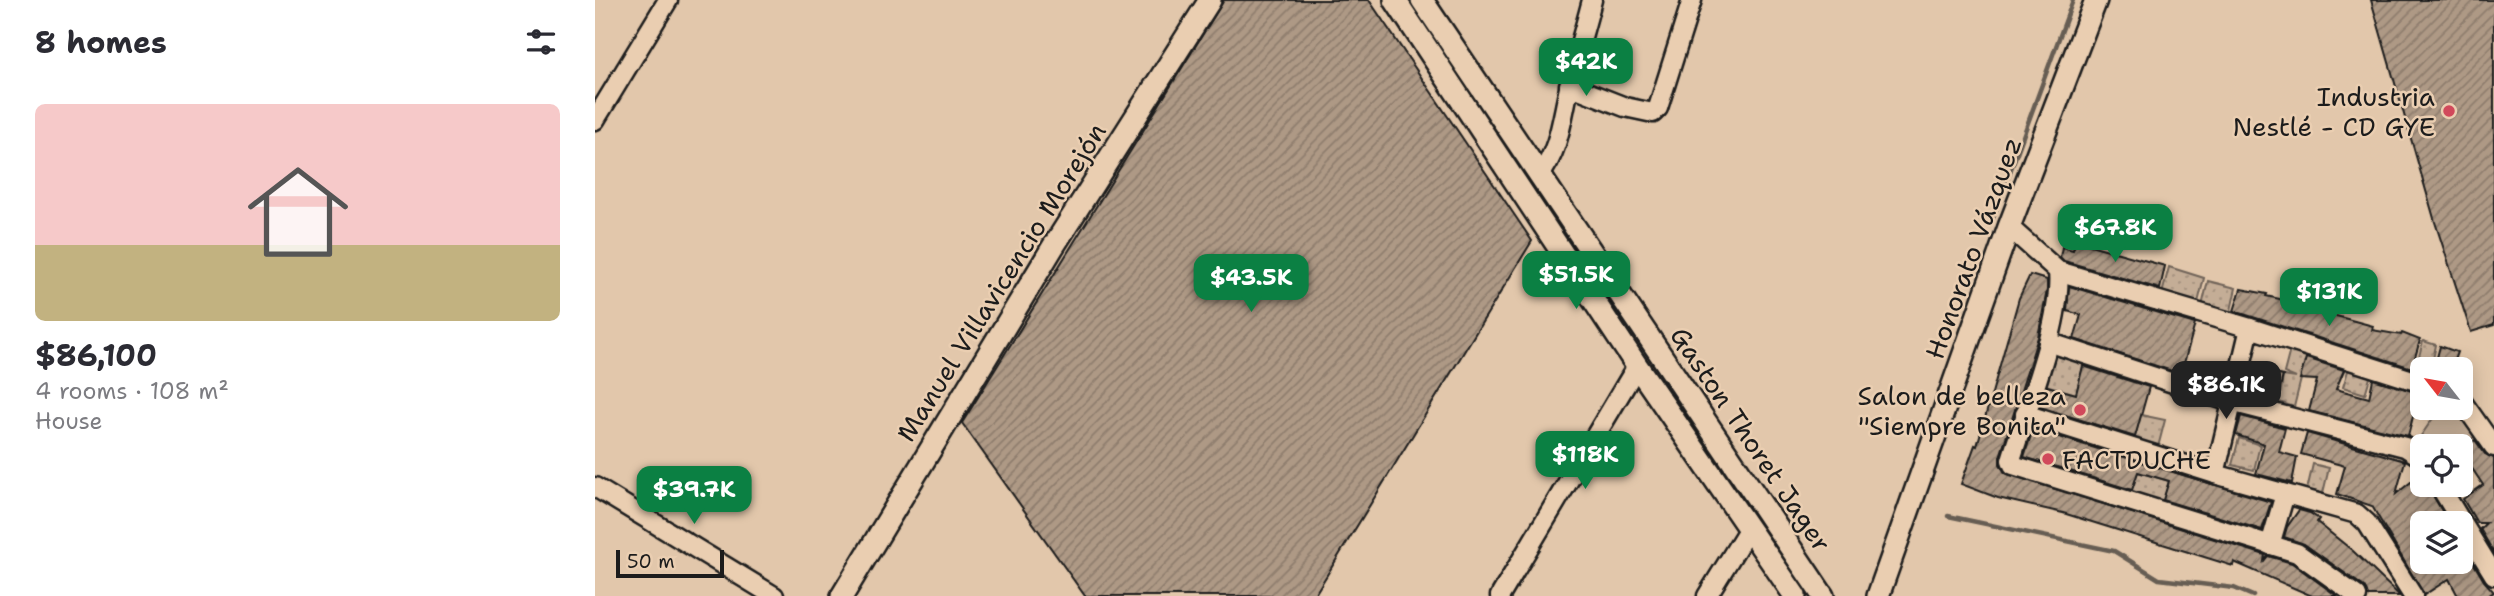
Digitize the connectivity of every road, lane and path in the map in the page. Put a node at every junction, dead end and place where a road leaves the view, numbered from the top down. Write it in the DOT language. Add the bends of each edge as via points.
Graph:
graph roads {
  1 [pos="669,0"];
  2 [pos="1210,0"];
  3 [pos="1395,0"];
  4 [pos="1422,0"];
  5 [pos="1592,0"];
  6 [pos="1692,0"];
  7 [pos="2095,0"];
  8 [pos="1569,85"];
  9 [pos="595,120"];
  10 [pos="1539,176"];
  11 [pos="2009,227"];
  12 [pos="2058,271"];
  13 [pos="2250,328"];
  14 [pos="2048,342"];
  15 [pos="1637,366"];
  16 [pos="2410,379"];
  17 [pos="2231,402"];
  18 [pos="2025,414"];
  19 [pos="2473,417"];
  20 [pos="2494,447"];
  21 [pos="2410,450"];
  22 [pos="2215,474"];
  23 [pos="595,487"];
  24 [pos="2285,494"];
  25 [pos="2446,497"];
  26 [pos="1749,528"];
  27 [pos="2270,545"];
  28 [pos="2494,575"];
  29 [pos="774,596"];
  30 [pos="842,596"];
  31 [pos="1500,596"];
  32 [pos="1707,596"];
  33 [pos="1795,596"];
  34 [pos="1823,596"];
  35 [pos="1878,596"];
  36 [pos="2357,596"];
  37 [pos="2413,596"];
  1 -- 9 [label="street"];
  2 -- 30 [label="street, Manuel Villavicencio Morejón" via="1053,247"];
  3 -- 15 [label="street, Gaston Thoret Jager"];
  4 -- 10 [label="street, Gaston Thoret Jager"];
  5 -- 8 [label="street"];
  6 -- 8 [label="street" via="1653,113"];
  7 -- 11 [label="street, Honorato Vázquez"];
  8 -- 10 [label="street" via="1551,162"];
  10 -- 34 [label="street, Gaston Thoret Jager"];
  11 -- 12 [label="street"];
  11 -- 35 [label="street, Honorato Vázquez"];
  12 -- 13 [label="street"];
  12 -- 14 [label="street" via="2060,285"];
  13 -- 16 [label="street"];
  13 -- 17 [label="street"];
  14 -- 17 [label="street"];
  14 -- 18 [label="street"];
  15 -- 26 [label="street, Gaston Thoret Jager"];
  15 -- 31 [label="street"];
  17 -- 21 [label="street"];
  17 -- 22 [label="street"];
  18 -- 22 [label="street"];
  18 -- 27 [label="street" via="2013,465"];
  19 -- 20 [label="street"];
  22 -- 24 [label="street"];
  23 -- 29 [label="street"];
  24 -- 27 [label="street"];
  24 -- 37 [label="street" via="2357,514"];
  25 -- 28 [label="street"];
  26 -- 32 [label="street"];
  26 -- 33 [label="street, Gaston Thoret Jager"];
  27 -- 36 [label="street" via="2297,553"];
}
